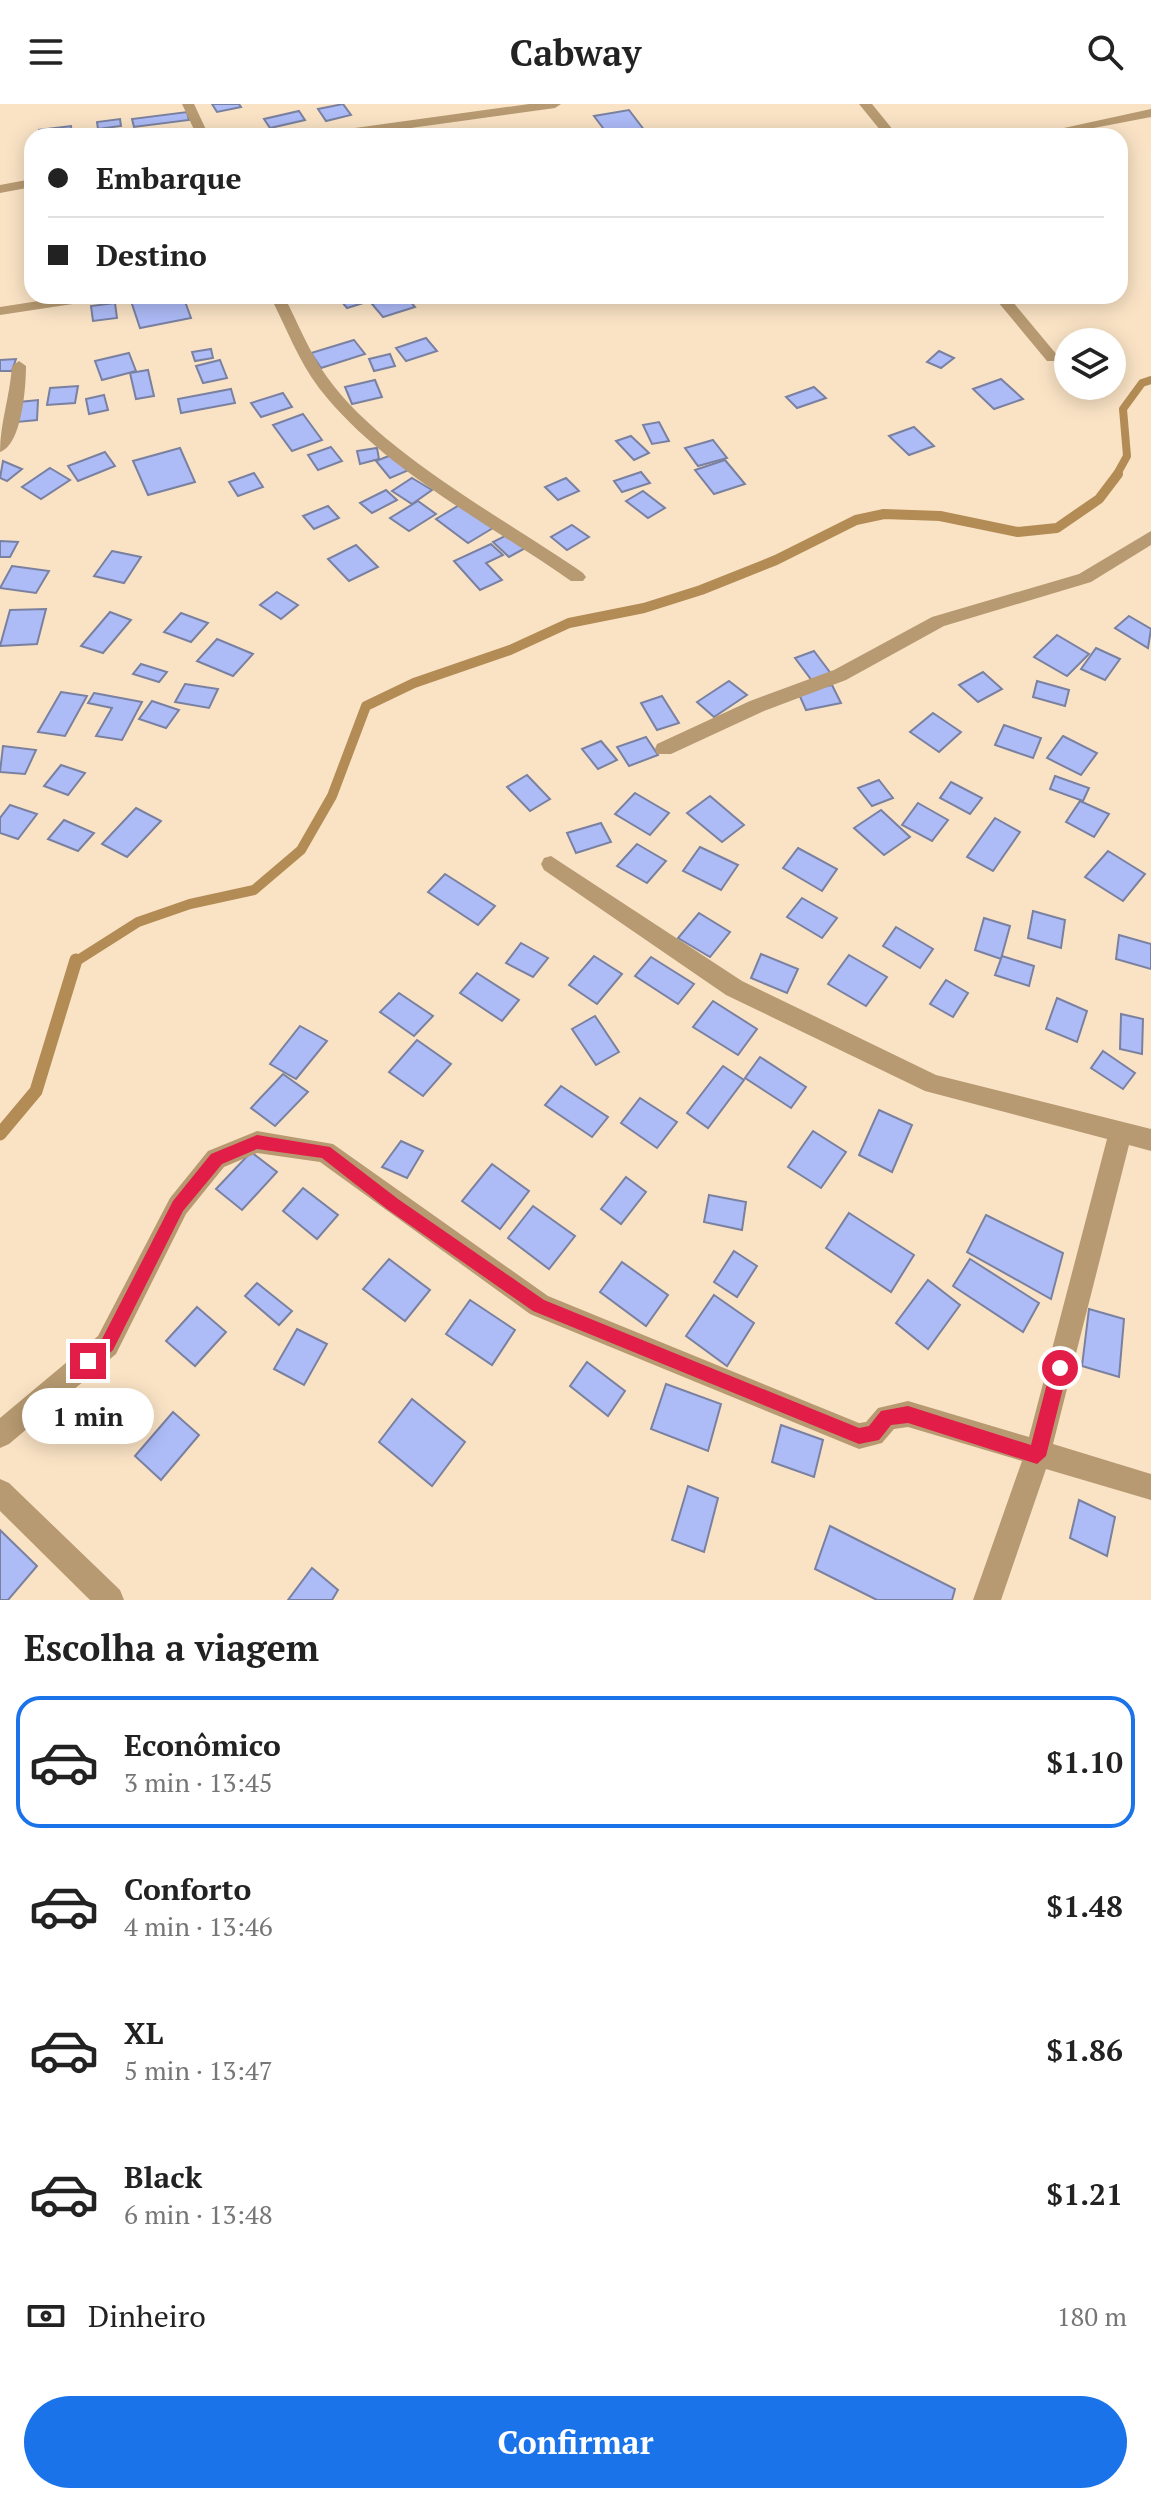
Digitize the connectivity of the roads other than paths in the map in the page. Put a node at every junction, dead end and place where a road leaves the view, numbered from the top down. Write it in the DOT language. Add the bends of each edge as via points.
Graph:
graph roads {
  1 [pos="188,104"];
  2 [pos="555,104"];
  3 [pos="865,104"];
  4 [pos="1099,104"];
  5 [pos="1151,113"];
  6 [pos="1119,120"];
  7 [pos="199,128"];
  8 [pos="362,128"];
  9 [pos="885,128"];
  10 [pos="1076,128"];
  11 [pos="24,184"];
  12 [pos="0,189"];
  13 [pos="39,304"];
  14 [pos="281,304"];
  15 [pos="1007,304"];
  16 [pos="2,309"];
  17 [pos="1052,358"];
  18 [pos="19,366"];
  19 [pos="0,447"];
  20 [pos="1150,539"];
  21 [pos="577,577"];
  22 [pos="664,749"];
  23 [pos="551,864"];
  24 [pos="1120,1134"];
  25 [pos="1151,1140"];
  26 [pos="0,1435"];
  27 [pos="1037,1456"];
  28 [pos="1151,1487"];
  29 [pos="0,1492"];
  30 [pos="110,1600"];
  31 [pos="987,1600"];
  1 -- 7 [label="street"];
  2 -- 8 [label="street" via="406,118"];
  3 -- 9 [label="street"];
  4 -- 6 [label="street"];
  5 -- 6 [label="street"];
  6 -- 10 [label="street"];
  11 -- 12 [label="street"];
  13 -- 16 [label="street"];
  14 -- 21 [label="street" via="326,386 376,435"];
  15 -- 17 [label="street"];
  18 -- 19 [label="street" via="18,392"];
  20 -- 22 [label="street" via="1085,578 938,621 840,675"];
  23 -- 24 [label="street" via="734,988 933,1084"];
  24 -- 25 [label="street"];
  24 -- 27 [label="street"];
  26 -- 27 [label="street" via="107,1345 178,1206 216,1159 257,1142 325,1152 539,1305 859,1436 873,1434 887,1417 908,1414"];
  27 -- 28 [label="street"];
  27 -- 31 [label="street"];
  29 -- 30 [label="street"];
}
